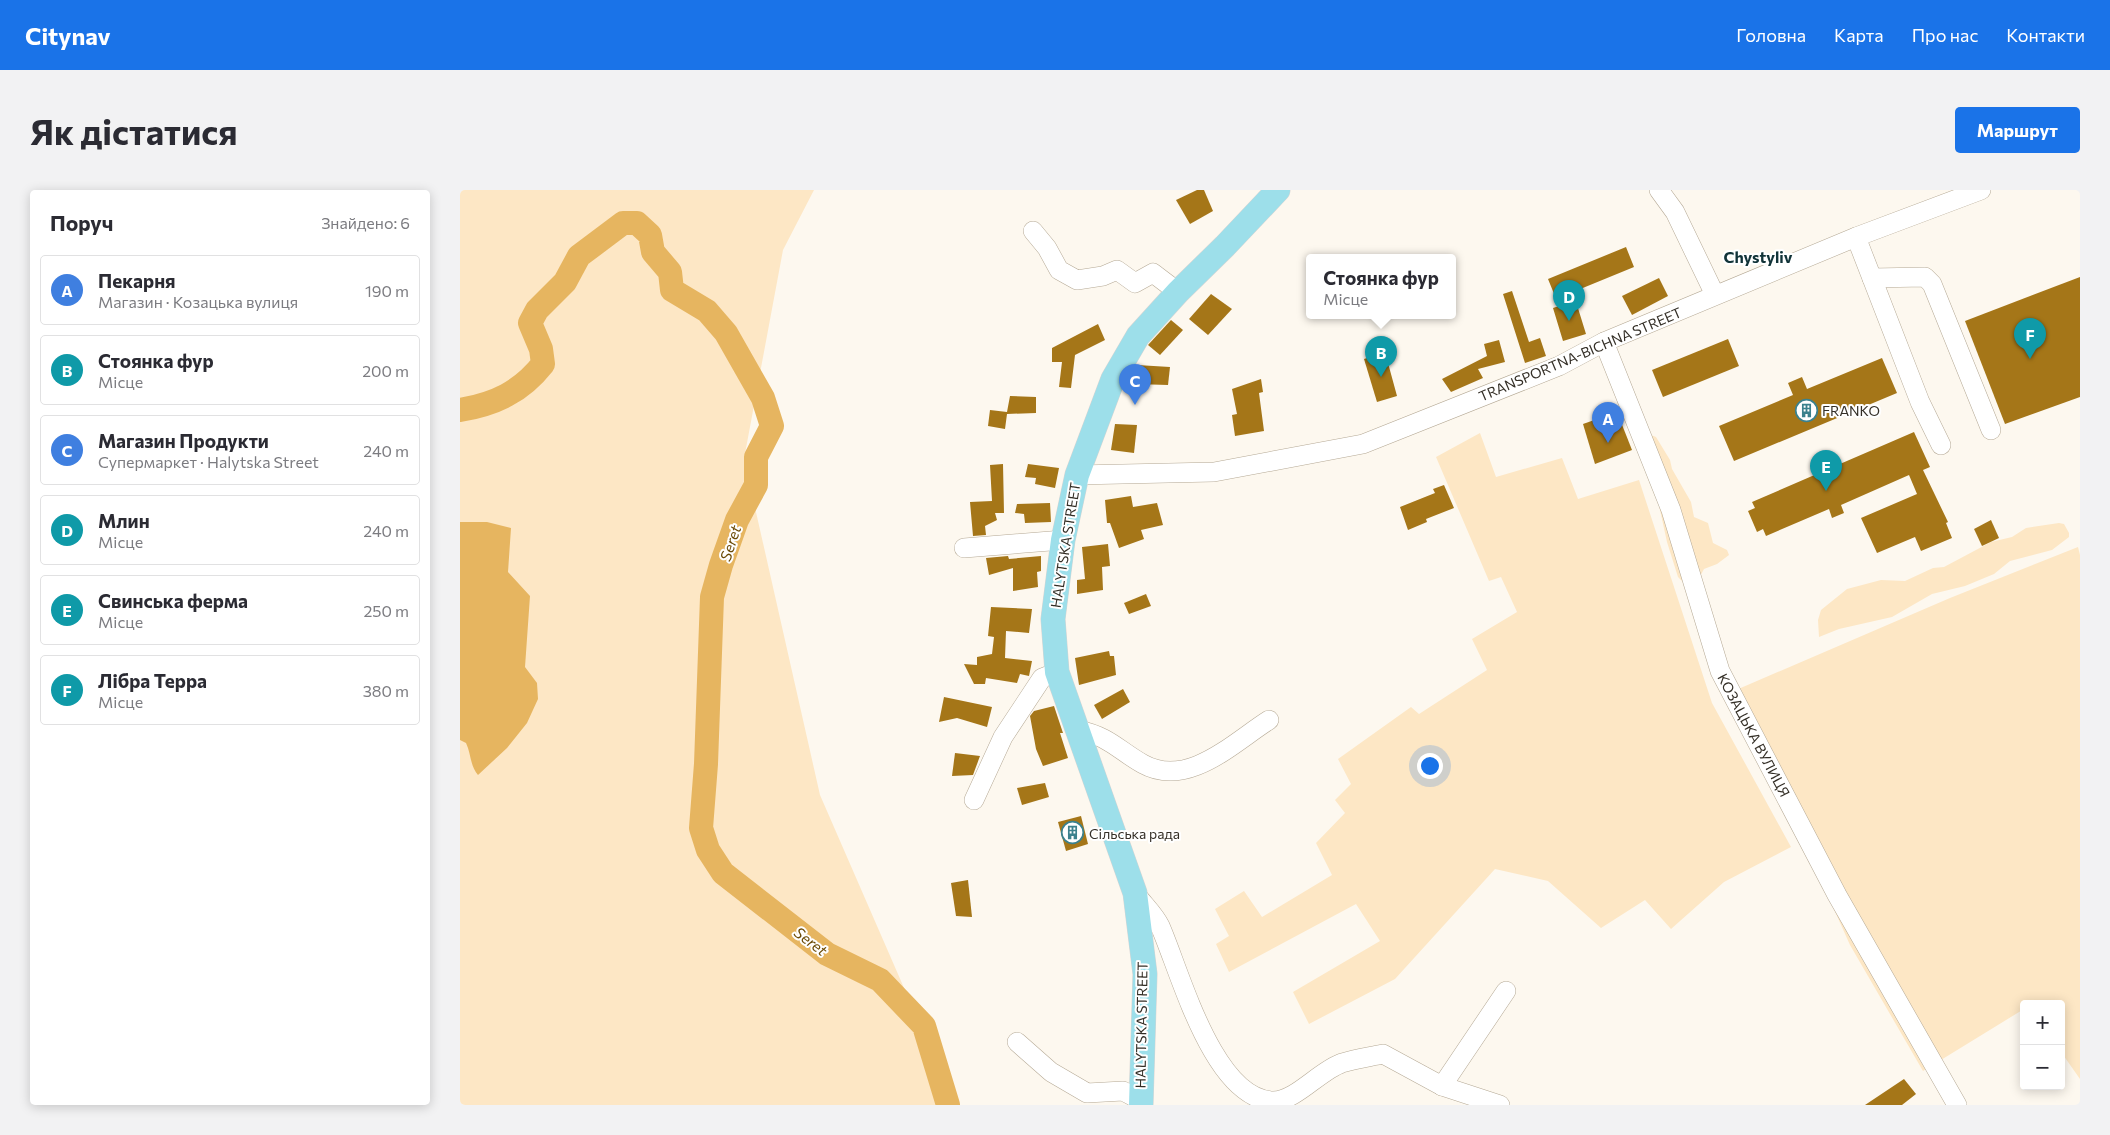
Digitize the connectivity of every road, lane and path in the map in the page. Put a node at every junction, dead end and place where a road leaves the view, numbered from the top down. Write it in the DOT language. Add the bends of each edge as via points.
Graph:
graph roads {
  1 [pos="1278,190"];
  2 [pos="1659,190"];
  3 [pos="1981,190"];
  4 [pos="1033,231"];
  5 [pos="1856,237"];
  6 [pos="1872,278"];
  7 [pos="1178,292"];
  8 [pos="1715,295"];
  9 [pos="1604,342"];
  10 [pos="1991,430"];
  11 [pos="1941,445"];
  12 [pos="1077,475"];
  13 [pos="1063,540"];
  14 [pos="964,548"];
  15 [pos="1057,672"];
  16 [pos="1269,720"];
  17 [pos="1079,730"];
  18 [pos="974,800"];
  19 [pos="1135,894"];
  20 [pos="1506,991"];
  21 [pos="1017,1042"];
  22 [pos="1442,1086"];
  23 [pos="1140,1102"];
  24 [pos="1500,1105"];
  25 [pos="1957,1105"];
  1 -- 7 [label="main road, HALYTSKA STREET"];
  2 -- 8 [label="street" via="1675,212"];
  3 -- 5 [label="street, TRANSPORTNA-BICHNA STREET"];
  4 -- 7 [label="street" via="1059,270 1077,280 1117,270 1135,283 1153,272"];
  5 -- 6 [label="street"];
  5 -- 8 [label="street, TRANSPORTNA-BICHNA STREET"];
  6 -- 10 [label="street" via="1925,277 1932,284"];
  6 -- 11 [label="street" via="1920,402"];
  7 -- 12 [label="main road, HALYTSKA STREET" via="1138,336 1113,378"];
  8 -- 9 [label="street, TRANSPORTNA-BICHNA STREET"];
  9 -- 12 [label="street, TRANSPORTNA-BICHNA STREET" via="1559,366 1363,444 1214,472"];
  9 -- 25 [label="street, КОЗАЦЬКА ВУЛИЦЯ" via="1671,510 1720,671 1837,895"];
  12 -- 13 [label="main road, HALYTSKA STREET"];
  13 -- 14 [label="street"];
  13 -- 15 [label="main road, HALYTSKA STREET" via="1053,619"];
  15 -- 17 [label="main road, HALYTSKA STREET"];
  15 -- 18 [label="street" via="1042,678 1002,737"];
  16 -- 17 [label="street" via="1206,762 1174,770 1157,770 1142,764 1098,734"];
  17 -- 19 [label="main road, HALYTSKA STREET"];
  19 -- 22 [label="street" via="1160,924 1196,1022 1234,1081 1253,1095 1273,1101 1291,1097 1314,1078 1341,1064 1383,1054"];
  19 -- 23 [label="main road, HALYTSKA STREET" via="1145,974"];
  20 -- 22 [label="street"];
  21 -- 23 [label="street" via="1051,1072 1087,1093 1124,1091"];
  22 -- 24 [label="street"];
}
